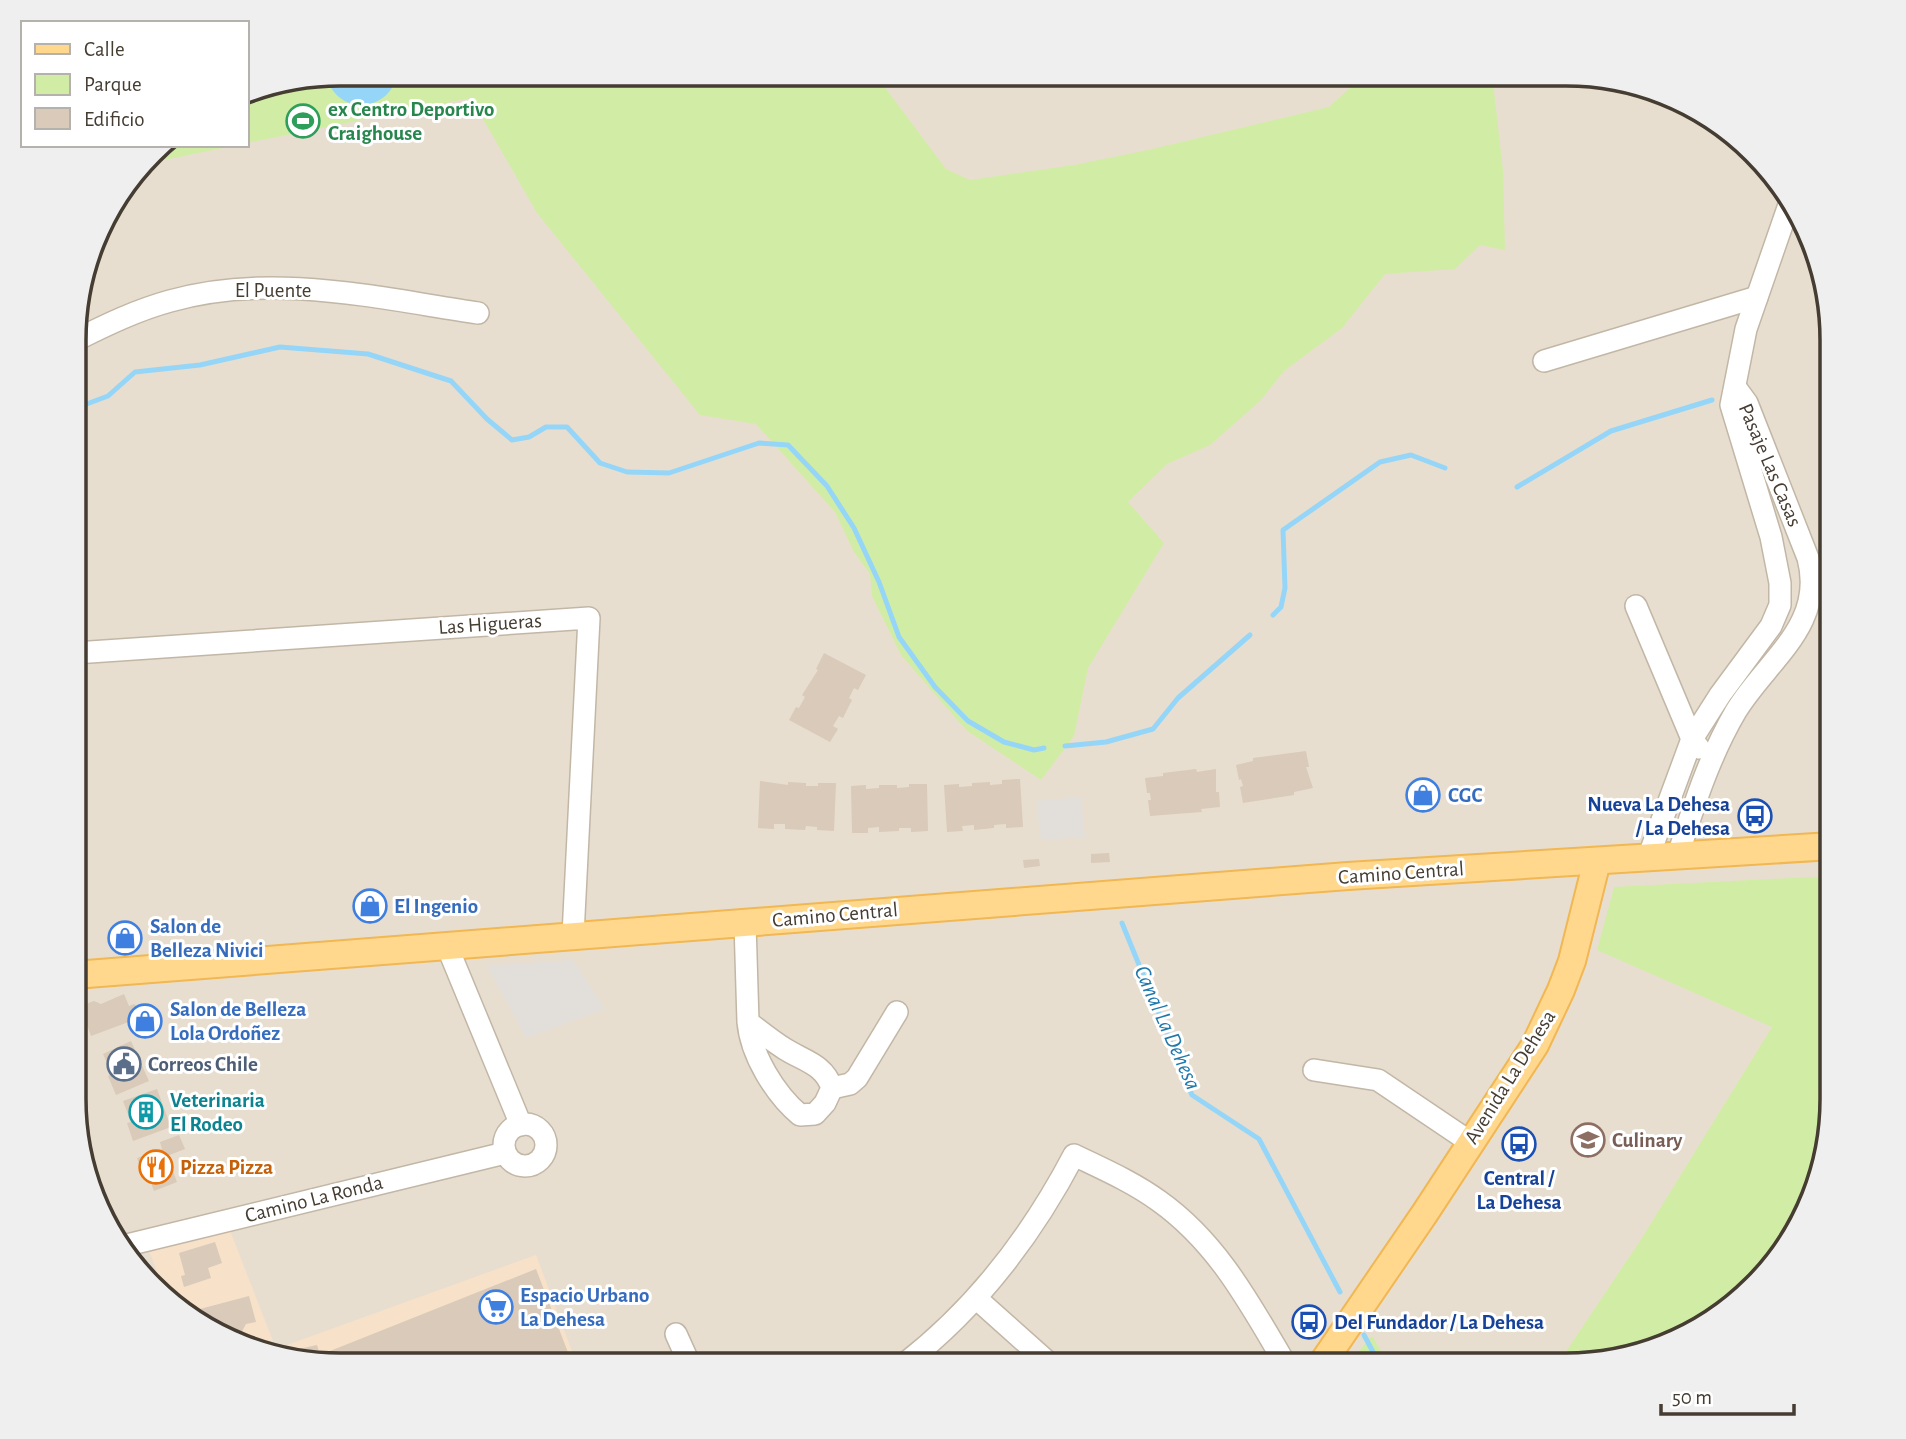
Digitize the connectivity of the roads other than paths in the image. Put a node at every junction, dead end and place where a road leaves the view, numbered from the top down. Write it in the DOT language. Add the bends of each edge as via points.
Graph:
graph roads {
  1 [pos="1786,213"];
  2 [pos="1757,297"];
  3 [pos="478,313"];
  4 [pos="86,336"];
  5 [pos="1544,361"];
  6 [pos="1736,388"];
  7 [pos="1636,606"];
  8 [pos="86,652"];
  9 [pos="1692,739"];
  10 [pos="1710,763"];
  11 [pos="1820,847"];
  12 [pos="1678,855"];
  13 [pos="1648,858"];
  14 [pos="1597,861"];
  15 [pos="745,923"];
  16 [pos="573,935"];
  17 [pos="447,946"];
  18 [pos="86,974"];
  19 [pos="897,1012"];
  20 [pos="748,1022"];
  21 [pos="1314,1070"];
  22 [pos="832,1088"];
  23 [pos="521,1125"];
  24 [pos="1470,1142"];
  25 [pos="505,1153"];
  26 [pos="130,1244"];
  27 [pos="977,1299"];
  28 [pos="676,1334"];
  29 [pos="685,1353"];
  30 [pos="916,1353"];
  31 [pos="1038,1353"];
  32 [pos="1279,1353"];
  33 [pos="1329,1353"];
  1 -- 2 [label="street, Pasaje Las Casas"];
  2 -- 5 [label="street"];
  2 -- 6 [label="street, Pasaje Las Casas"];
  3 -- 4 [label="street, El Puente" via="293,288 232,289 160,304"];
  6 -- 9 [label="street, Pasaje Las Casas" via="1731,405 1771,537 1780,605"];
  6 -- 10 [label="street, Pasaje Las Casas" via="1808,558 1811,596 1802,623 1737,710"];
  7 -- 9 [label="street"];
  8 -- 16 [label="street, Las Higueras" via="589,618"];
  9 -- 10 [label="street"];
  9 -- 13 [label="street, Pasaje Las Casas"];
  10 -- 12 [label="street, Pasaje Las Casas"];
  11 -- 12 [label="main road"];
  12 -- 13 [label="main road"];
  13 -- 14 [label="main road"];
  14 -- 15 [label="main road, Camino Central"];
  14 -- 24 [label="main road, Avenida La Dehesa" via="1572,961 1557,1000 1535,1045"];
  15 -- 16 [label="main road, Camino Central"];
  15 -- 20 [label="street"];
  16 -- 17 [label="main road, Camino Central"];
  17 -- 18 [label="main road, Camino Central"];
  17 -- 23 [label="street"];
  19 -- 22 [label="street" via="858,1078"];
  20 -- 22 [label="street" via="816,1065"];
  20 -- 22 [label="street" via="750,1038 770,1081 800,1115 815,1114"];
  21 -- 24 [label="street" via="1378,1080"];
  23 -- 25 [label="street" via="510,1130"];
  23 -- 25 [label="street" via="537,1128 546,1143 545,1152 534,1165 526,1166 517,1165"];
  24 -- 33 [label="main road, Avenida La Dehesa"];
  25 -- 26 [label="street, Camino La Ronda"];
  27 -- 30 [label="street"];
  27 -- 31 [label="street"];
  27 -- 32 [label="street" via="1037,1221 1074,1154 1146,1192 1198,1232 1233,1276"];
  28 -- 29 [label="street"];
}
